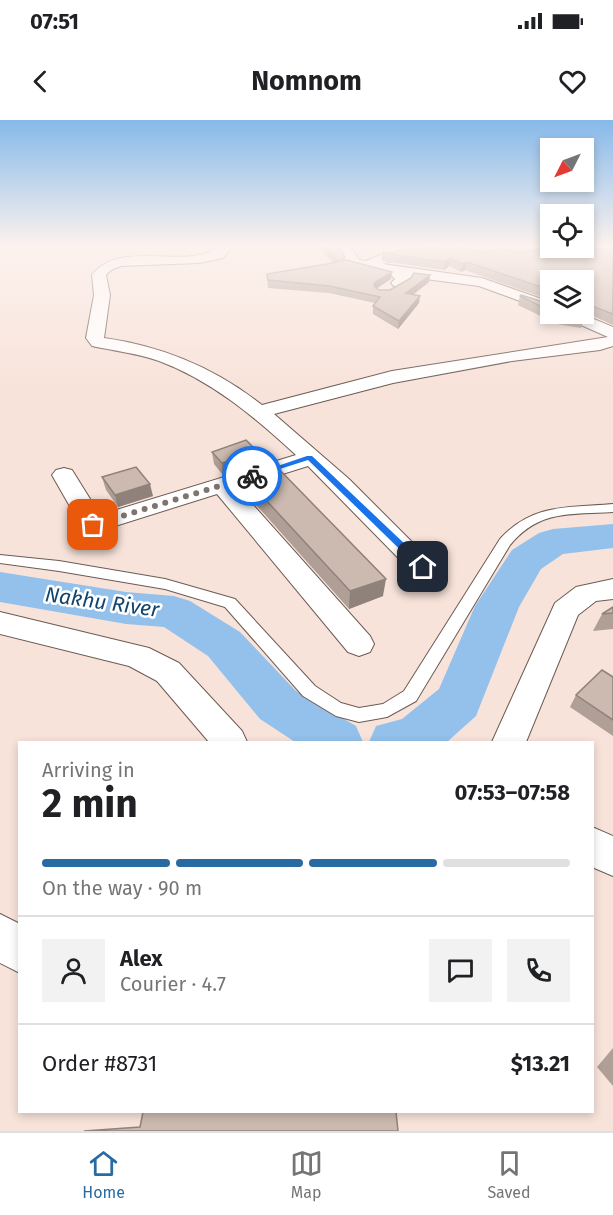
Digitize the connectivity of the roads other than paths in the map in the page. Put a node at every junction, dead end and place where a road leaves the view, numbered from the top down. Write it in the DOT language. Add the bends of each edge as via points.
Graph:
graph roads {
  1 [pos="102,292"];
  2 [pos="510,292"];
  3 [pos="540,303"];
  4 [pos="592,324"];
  5 [pos="613,333"];
  6 [pos="613,341"];
  7 [pos="258,412"];
  8 [pos="310,458"];
  9 [pos="64,475"];
  10 [pos="222,485"];
  11 [pos="613,508"];
  12 [pos="0,559"];
  13 [pos="423,567"];
  14 [pos="613,589"];
  15 [pos="0,623"];
  16 [pos="359,644"];
  17 [pos="229,741"];
  18 [pos="509,741"];
  19 [pos="594,847"];
  20 [pos="613,856"];
  21 [pos="0,936"];
  22 [pos="18,950"];
  1 -- 7 [label="street" via="94,335 98,342 185,365"];
  2 -- 3 [label="street"];
  4 -- 5 [label="street"];
  6 -- 7 [label="street" via="392,377"];
  7 -- 8 [label="street"];
  8 -- 10 [label="street"];
  8 -- 13 [label="street"];
  9 -- 10 [label="street" via="93,525"];
  10 -- 16 [label="street"];
  11 -- 12 [label="lane" via="553,514 519,526 505,542 410,696 387,710 359,715 336,709 309,691 230,603 165,584"];
  14 -- 18 [label="street" via="590,591 565,610"];
  15 -- 17 [label="street" via="138,656 168,672"];
  19 -- 20 [label="street"];
  21 -- 22 [label="street"];
}
